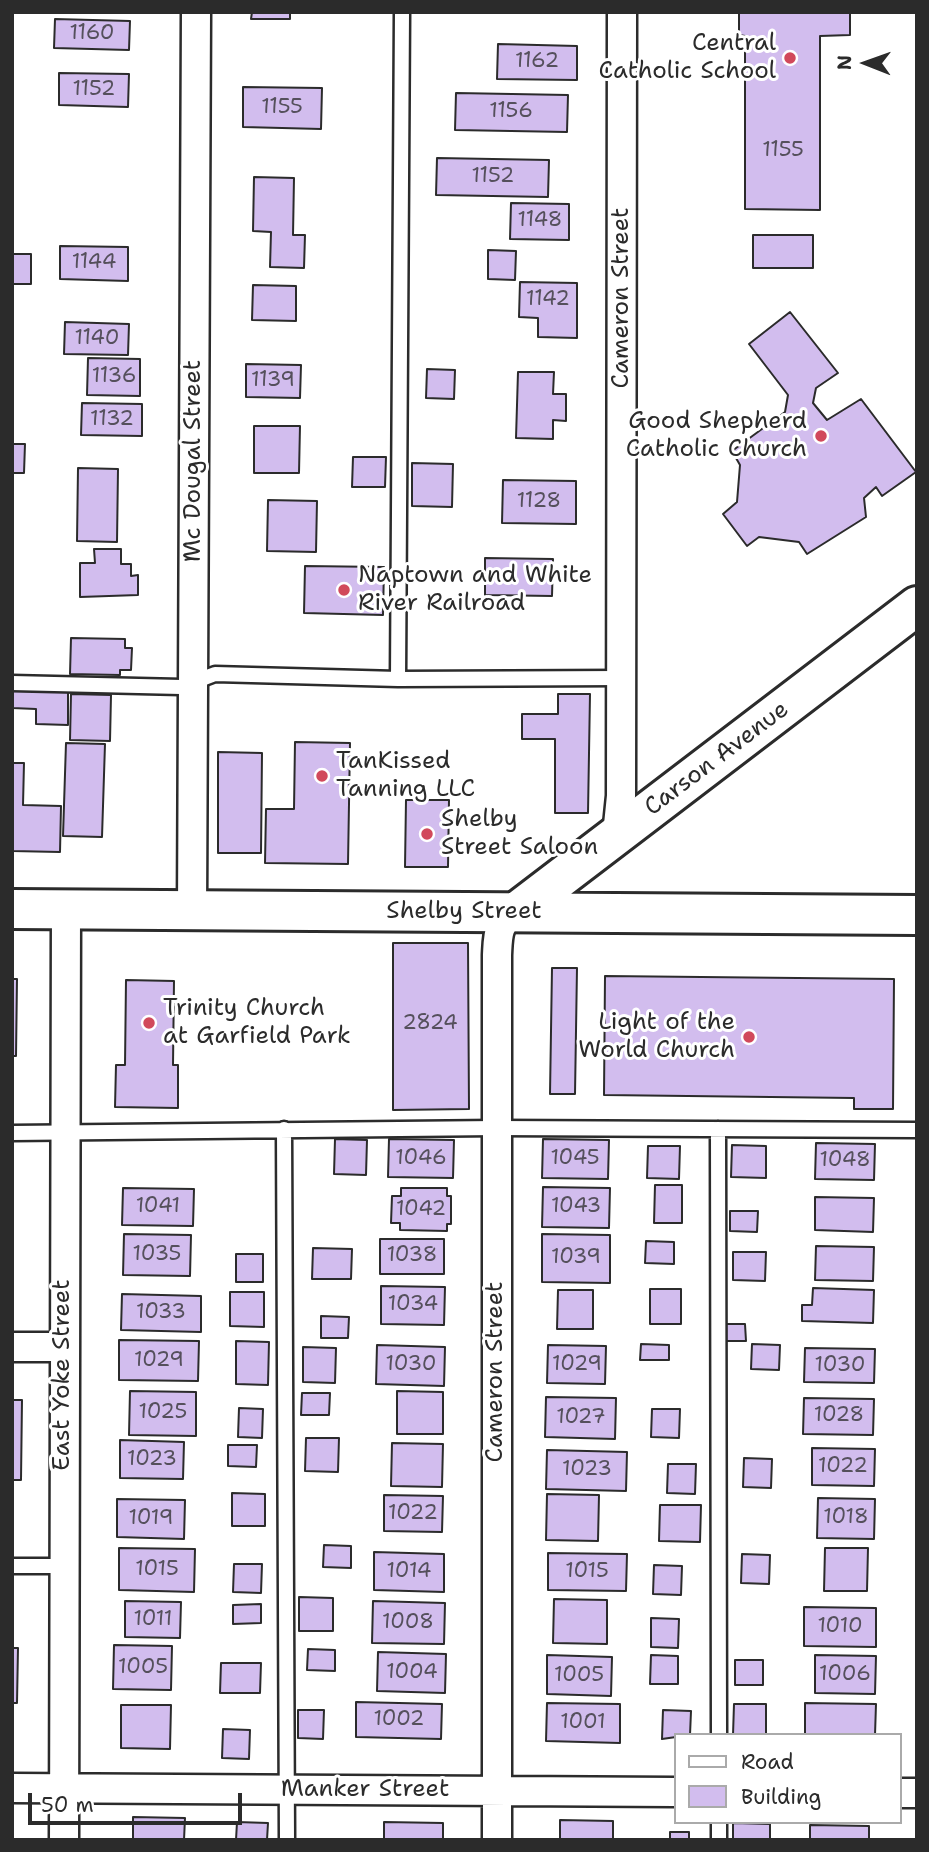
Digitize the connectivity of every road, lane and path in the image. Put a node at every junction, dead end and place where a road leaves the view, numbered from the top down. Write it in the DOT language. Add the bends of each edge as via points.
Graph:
graph roads {
  1 [pos="196,12"];
  2 [pos="402,12"];
  3 [pos="622,12"];
  4 [pos="917,606"];
  5 [pos="622,678"];
  6 [pos="398,679"];
  7 [pos="12,683"];
  8 [pos="193,684"];
  9 [pos="617,835"];
  10 [pos="12,909"];
  11 [pos="66,910"];
  12 [pos="192,910"];
  13 [pos="516,912"];
  14 [pos="917,915"];
  15 [pos="496,1128"];
  16 [pos="284,1129"];
  17 [pos="718,1129"];
  18 [pos="917,1130"];
  19 [pos="12,1133"];
  20 [pos="64,1133"];
  21 [pos="12,1347"];
  22 [pos="63,1347"];
  23 [pos="12,1566"];
  24 [pos="63,1566"];
  25 [pos="719,1733"];
  26 [pos="12,1788"];
  27 [pos="64,1788"];
  28 [pos="287,1790"];
  29 [pos="496,1791"];
  30 [pos="674,1792"];
  31 [pos="64,1840"];
  32 [pos="287,1840"];
  33 [pos="497,1840"];
  1 -- 8 [label="street, Mc Dougal Street"];
  2 -- 6 [label="lane"];
  3 -- 5 [label="street, Cameron Street"];
  4 -- 9 [label="main road, Carson Avenue"];
  5 -- 6 [label="lane"];
  5 -- 9 [label="street, Cameron Street"];
  6 -- 8 [label="lane" via="215,674"];
  7 -- 8 [label="lane"];
  8 -- 12 [label="street, Mc Dougal Street"];
  9 -- 13 [label="main road, Carson Avenue"];
  10 -- 11 [label="main road, Shelby Street"];
  11 -- 12 [label="main road, Shelby Street"];
  11 -- 20 [label="street, East Yoke Street"];
  12 -- 13 [label="main road, Shelby Street"];
  13 -- 14 [label="main road, Shelby Street"];
  13 -- 15 [label="street, Cameron Street" via="500,926 498,940"];
  15 -- 16 [label="lane"];
  15 -- 17 [label="lane"];
  15 -- 29 [label="street, Cameron Street"];
  16 -- 20 [label="lane"];
  16 -- 28 [label="lane"];
  17 -- 18 [label="lane"];
  17 -- 25 [label="lane"];
  19 -- 20 [label="lane"];
  20 -- 22 [label="street, East Yoke Street"];
  21 -- 22 [label="street"];
  22 -- 24 [label="street, East Yoke Street"];
  23 -- 24 [label="lane"];
  24 -- 27 [label="street, East Yoke Street"];
  26 -- 27 [label="street, Manker Street"];
  27 -- 28 [label="street, Manker Street"];
  27 -- 31 [label="street, East Yoke Street"];
  28 -- 29 [label="street, Manker Street"];
  28 -- 32 [label="lane"];
  29 -- 30 [label="street, Manker Street"];
  29 -- 33 [label="street, Cameron Street"];
}
